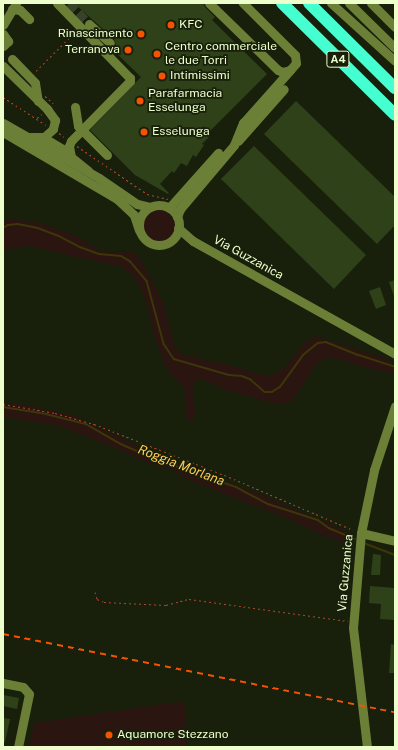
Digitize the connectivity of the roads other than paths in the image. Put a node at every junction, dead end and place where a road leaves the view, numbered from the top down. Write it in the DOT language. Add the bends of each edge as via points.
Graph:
graph roads {
  1 [pos="57,3"];
  2 [pos="209,3"];
  3 [pos="244,3"];
  4 [pos="282,3"];
  5 [pos="309,3"];
  6 [pos="331,3"];
  7 [pos="349,3"];
  8 [pos="371,3"];
  9 [pos="14,6"];
  10 [pos="29,19"];
  11 [pos="90,24"];
  12 [pos="3,25"];
  13 [pos="395,27"];
  14 [pos="3,34"];
  15 [pos="110,43"];
  16 [pos="3,46"];
  17 [pos="395,48"];
  18 [pos="7,59"];
  19 [pos="395,61"];
  20 [pos="3,66"];
  21 [pos="290,70"];
  22 [pos="28,83"];
  23 [pos="395,88"];
  24 [pos="284,89"];
  25 [pos="38,101"];
  26 [pos="75,107"];
  27 [pos="395,115"];
  28 [pos="3,123"];
  29 [pos="82,130"];
  30 [pos="3,132"];
  31 [pos="29,137"];
  32 [pos="40,138"];
  33 [pos="234,145"];
  34 [pos="218,153"];
  35 [pos="107,155"];
  36 [pos="71,157"];
  37 [pos="88,171"];
  38 [pos="172,206"];
  39 [pos="150,207"];
  40 [pos="177,217"];
  41 [pos="178,228"];
  42 [pos="139,230"];
  43 [pos="171,241"];
  44 [pos="193,241"];
  45 [pos="395,354"];
  46 [pos="395,406"];
  47 [pos="361,533"];
  48 [pos="395,541"];
  49 [pos="3,683"];
  50 [pos="18,747"];
  51 [pos="367,747"];
  1 -- 29 [label="street" via="130,78 130,81"];
  2 -- 21 [label="street" via="278,70"];
  3 -- 21 [label="street" via="295,55 296,63"];
  4 -- 27 [label="highway, A4"];
  5 -- 23 [label="highway, A4"];
  6 -- 19 [label="street"];
  7 -- 17 [label="street"];
  8 -- 13 [label="street"];
  9 -- 10 [label="street"];
  9 -- 12 [label="street"];
  11 -- 15 [label="street"];
  14 -- 16 [label="street" via="8,42"];
  18 -- 22 [label="street"];
  18 -- 25 [label="street" via="35,83"];
  20 -- 25 [label="street"];
  21 -- 33 [label="street" via="243,123"];
  24 -- 33 [label="street"];
  25 -- 32 [label="street" via="55,120 53,129"];
  26 -- 29 [label="street" via="76,121"];
  28 -- 31 [label="street"];
  29 -- 35 [label="street"];
  29 -- 36 [label="street" via="71,141"];
  30 -- 42 [label="street, Via Guzzanica" via="117,199 134,215"];
  31 -- 32 [label="street"];
  31 -- 37 [label="street"];
  32 -- 36 [label="street" via="66,151"];
  33 -- 40 [label="street" via="180,209"];
  34 -- 38 [label="street"];
  36 -- 37 [label="street"];
  37 -- 39 [label="street" via="133,202"];
  38 -- 39 [label="street"];
  38 -- 40 [label="street"];
  39 -- 42 [label="street" via="141,217"];
  40 -- 41 [label="street"];
  41 -- 43 [label="street"];
  41 -- 44 [label="street, Via Guzzanica"];
  42 -- 43 [label="street, Via Guzzanica" via="146,241 152,244"];
  43 -- 44 [label="street, Via Guzzanica"];
  44 -- 45 [label="street, Via Guzzanica"];
  46 -- 47 [label="street, Via Guzzanica" via="374,470"];
  47 -- 48 [label="street"];
  47 -- 51 [label="street, Via Guzzanica" via="353,641"];
  49 -- 50 [label="street" via="23,687 29,694"];
}
